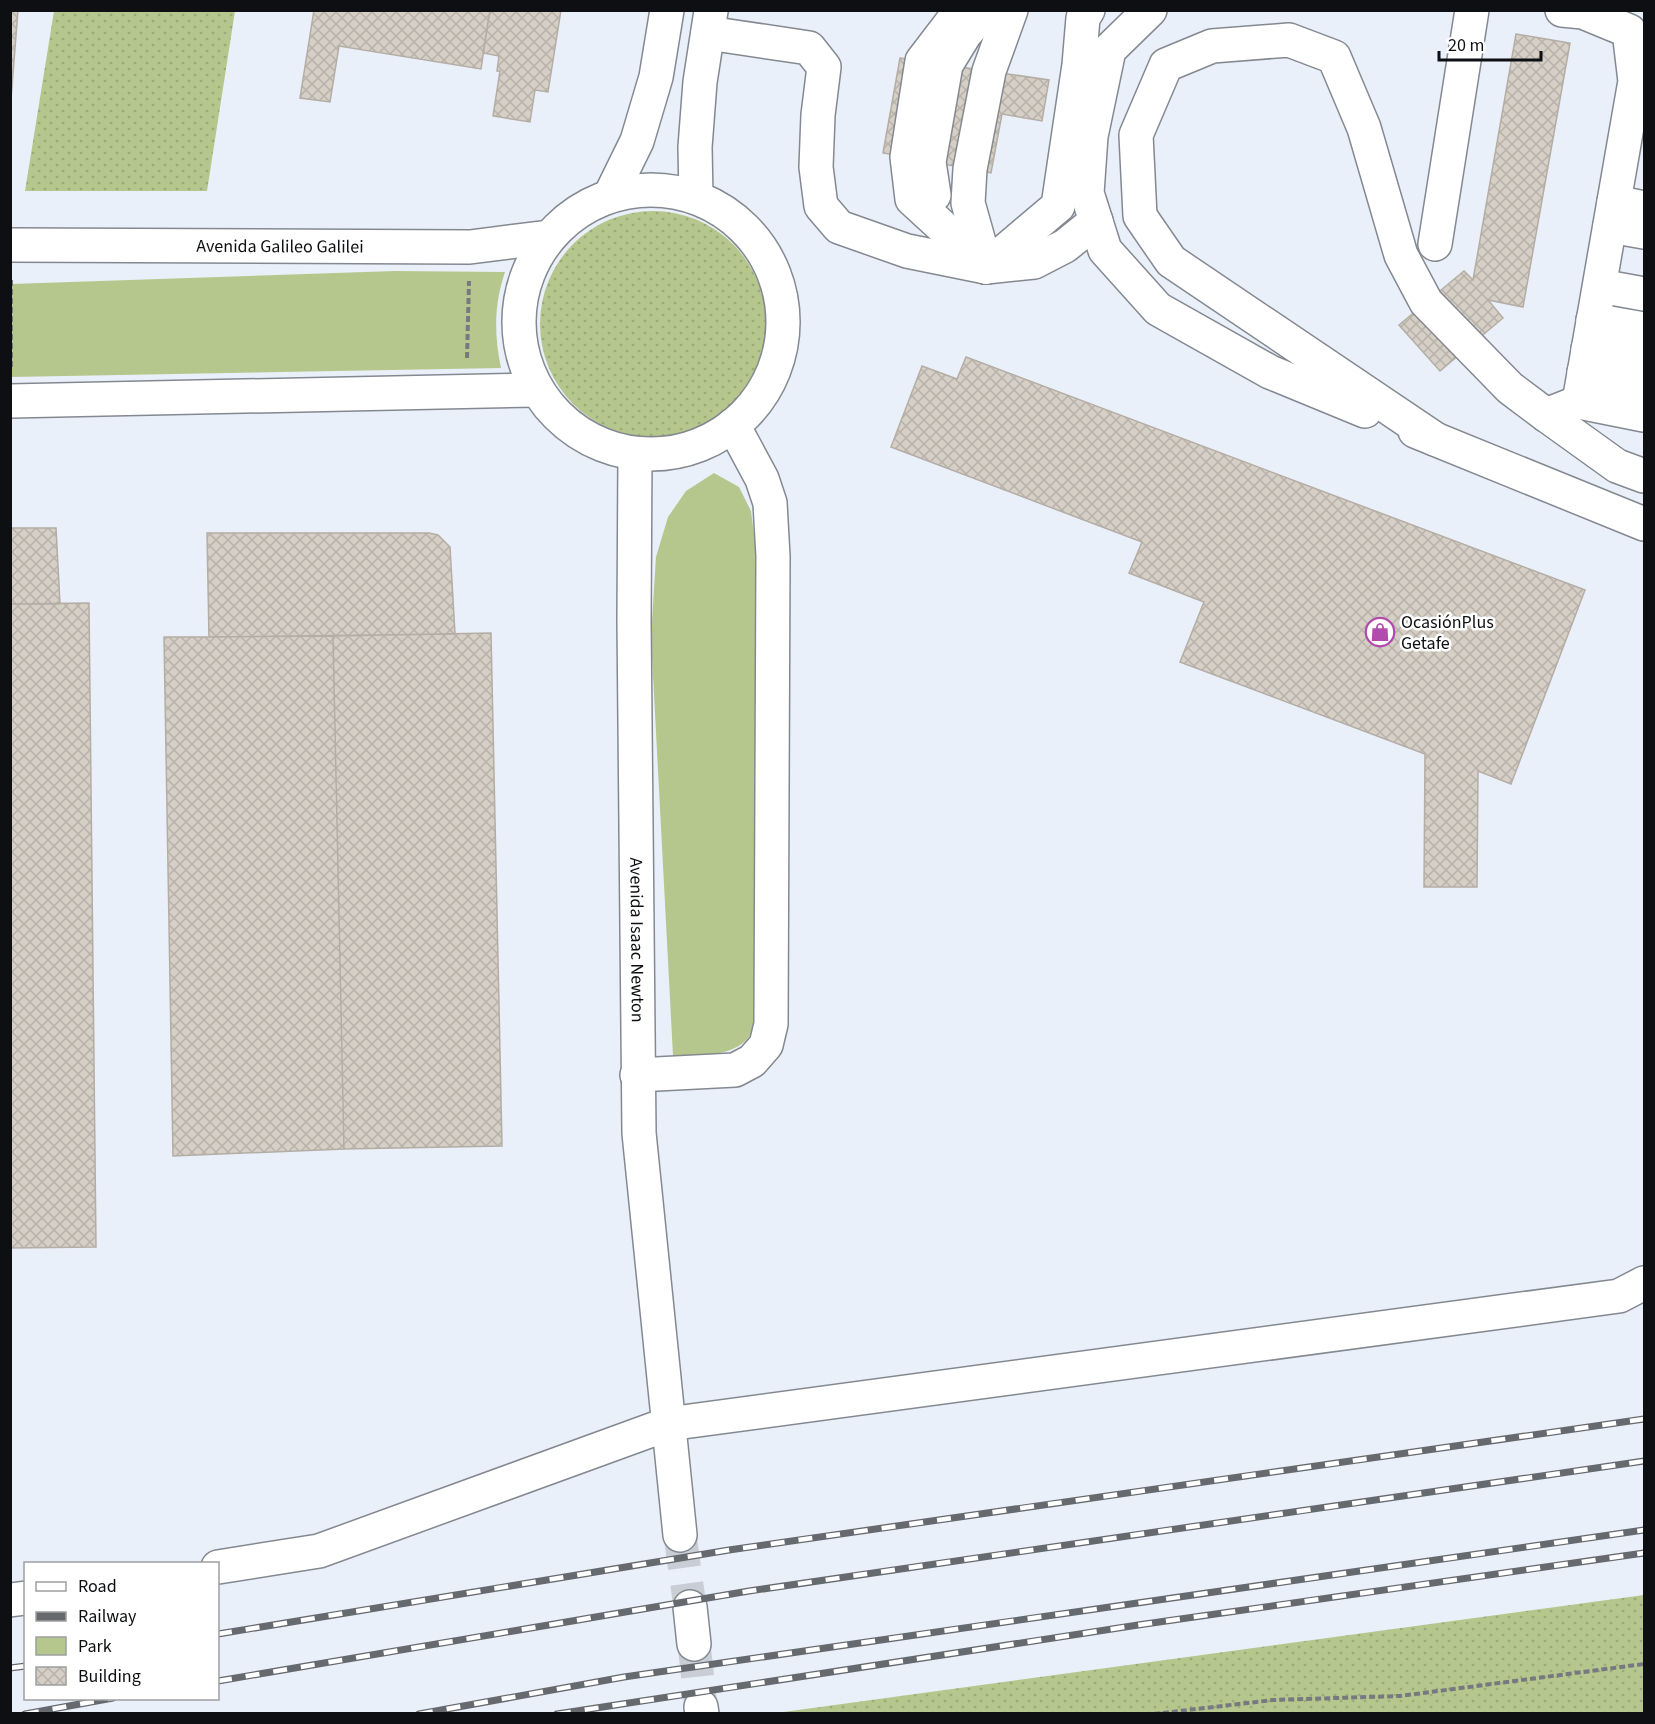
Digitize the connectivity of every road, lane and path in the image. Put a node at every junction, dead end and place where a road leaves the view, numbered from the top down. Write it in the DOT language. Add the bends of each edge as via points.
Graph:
graph roads {
  1 [pos="667,10"];
  2 [pos="961,10"];
  3 [pos="986,10"];
  4 [pos="1003,10"];
  5 [pos="1011,10"];
  6 [pos="1088,10"];
  7 [pos="1150,10"];
  8 [pos="1472,10"];
  9 [pos="1562,10"];
  10 [pos="710,22"];
  11 [pos="1637,26"];
  12 [pos="1628,190"];
  13 [pos="610,196"];
  14 [pos="696,198"];
  15 [pos="1096,221"];
  16 [pos="1644,232"];
  17 [pos="549,237"];
  18 [pos="11,244"];
  19 [pos="1435,244"];
  20 [pos="470,247"];
  21 [pos="986,267"];
  22 [pos="1600,286"];
  23 [pos="1644,294"];
  24 [pos="1644,329"];
  25 [pos="1644,360"];
  26 [pos="1586,361"];
  27 [pos="1644,385"];
  28 [pos="536,390"];
  29 [pos="466,392"];
  30 [pos="11,401"];
  31 [pos="1546,414"];
  32 [pos="1644,415"];
  33 [pos="733,426"];
  34 [pos="1435,440"];
  35 [pos="635,454"];
  36 [pos="1644,476"];
  37 [pos="1644,524"];
  38 [pos="637,1075"];
  39 [pos="1644,1283"];
  40 [pos="668,1424"];
  41 [pos="680,1535"];
  42 [pos="219,1567"];
  43 [pos="690,1607"];
  44 [pos="694,1644"];
  45 [pos="1644,1664"];
  46 [pos="1154,1713"];
  1 -- 13 [label="street" via="656,77 637,141"];
  2 -- 21 [label="street" via="922,61 907,157 912,199"];
  3 -- 21 [label="street" via="964,34 946,65 929,162 935,200"];
  4 -- 21 [label="street" via="967,68 948,165 954,202"];
  5 -- 21 [label="street" via="989,71 970,169 968,203"];
  6 -- 21 [label="street" via="1083,18 1058,206"];
  7 -- 15 [label="street" via="1109,50 1091,136 1087,193"];
  8 -- 19 [label="street"];
  9 -- 11 [label="street"];
  10 -- 14 [label="street" via="700,82"];
  10 -- 21 [label="street" via="809,48 824,67 816,167 821,206 838,227 907,251"];
  11 -- 12 [label="street"];
  12 -- 16 [label="street"];
  12 -- 22 [label="street"];
  13 -- 14 [label="street" via="653,190"];
  13 -- 17 [label="street" via="576,212"];
  14 -- 33 [label="street" via="733,219 762,250 780,289 784,332 774,373 752,410"];
  15 -- 21 [label="street" via="1065,246 1034,261"];
  15 -- 34 [label="street" via="1105,250 1158,309 1270,372"];
  17 -- 20 [label="street, Avenida Galileo Galilei"];
  17 -- 28 [label="street" via="528,272 518,311 521,352"];
  18 -- 20 [label="street, Avenida Galileo Galilei"];
  18 -- 30 [label="path"];
  20 -- 29 [label="path"];
  22 -- 23 [label="street"];
  22 -- 26 [label="street"];
  24 -- 26 [label="street"];
  25 -- 26 [label="street"];
  26 -- 27 [label="street"];
  26 -- 31 [label="street"];
  26 -- 32 [label="street"];
  28 -- 29 [label="street"];
  28 -- 35 [label="street" via="562,421 588,438"];
  29 -- 30 [label="street"];
  31 -- 34 [label="street" via="1510,388 1426,302 1401,255 1364,128 1334,57 1289,40 1212,46 1166,65 1136,135 1140,216 1172,261"];
  31 -- 36 [label="street" via="1617,466"];
  33 -- 35 [label="street" via="718,437 678,452"];
  33 -- 38 [label="street" via="762,479 770,503 771,1024 766,1045 752,1061 735,1070"];
  34 -- 37 [label="street"];
  35 -- 38 [label="street, Avenida Isaac Newton"];
  38 -- 40 [label="street, Avenida Isaac Newton" via="639,1133"];
  39 -- 40 [label="street" via="1619,1296"];
  40 -- 41 [label="street, Avenida Isaac Newton"];
  40 -- 42 [label="street" via="320,1551"];
  43 -- 44 [label="street"];
  45 -- 46 [label="path" via="1400,1696 1273,1700"];
}
